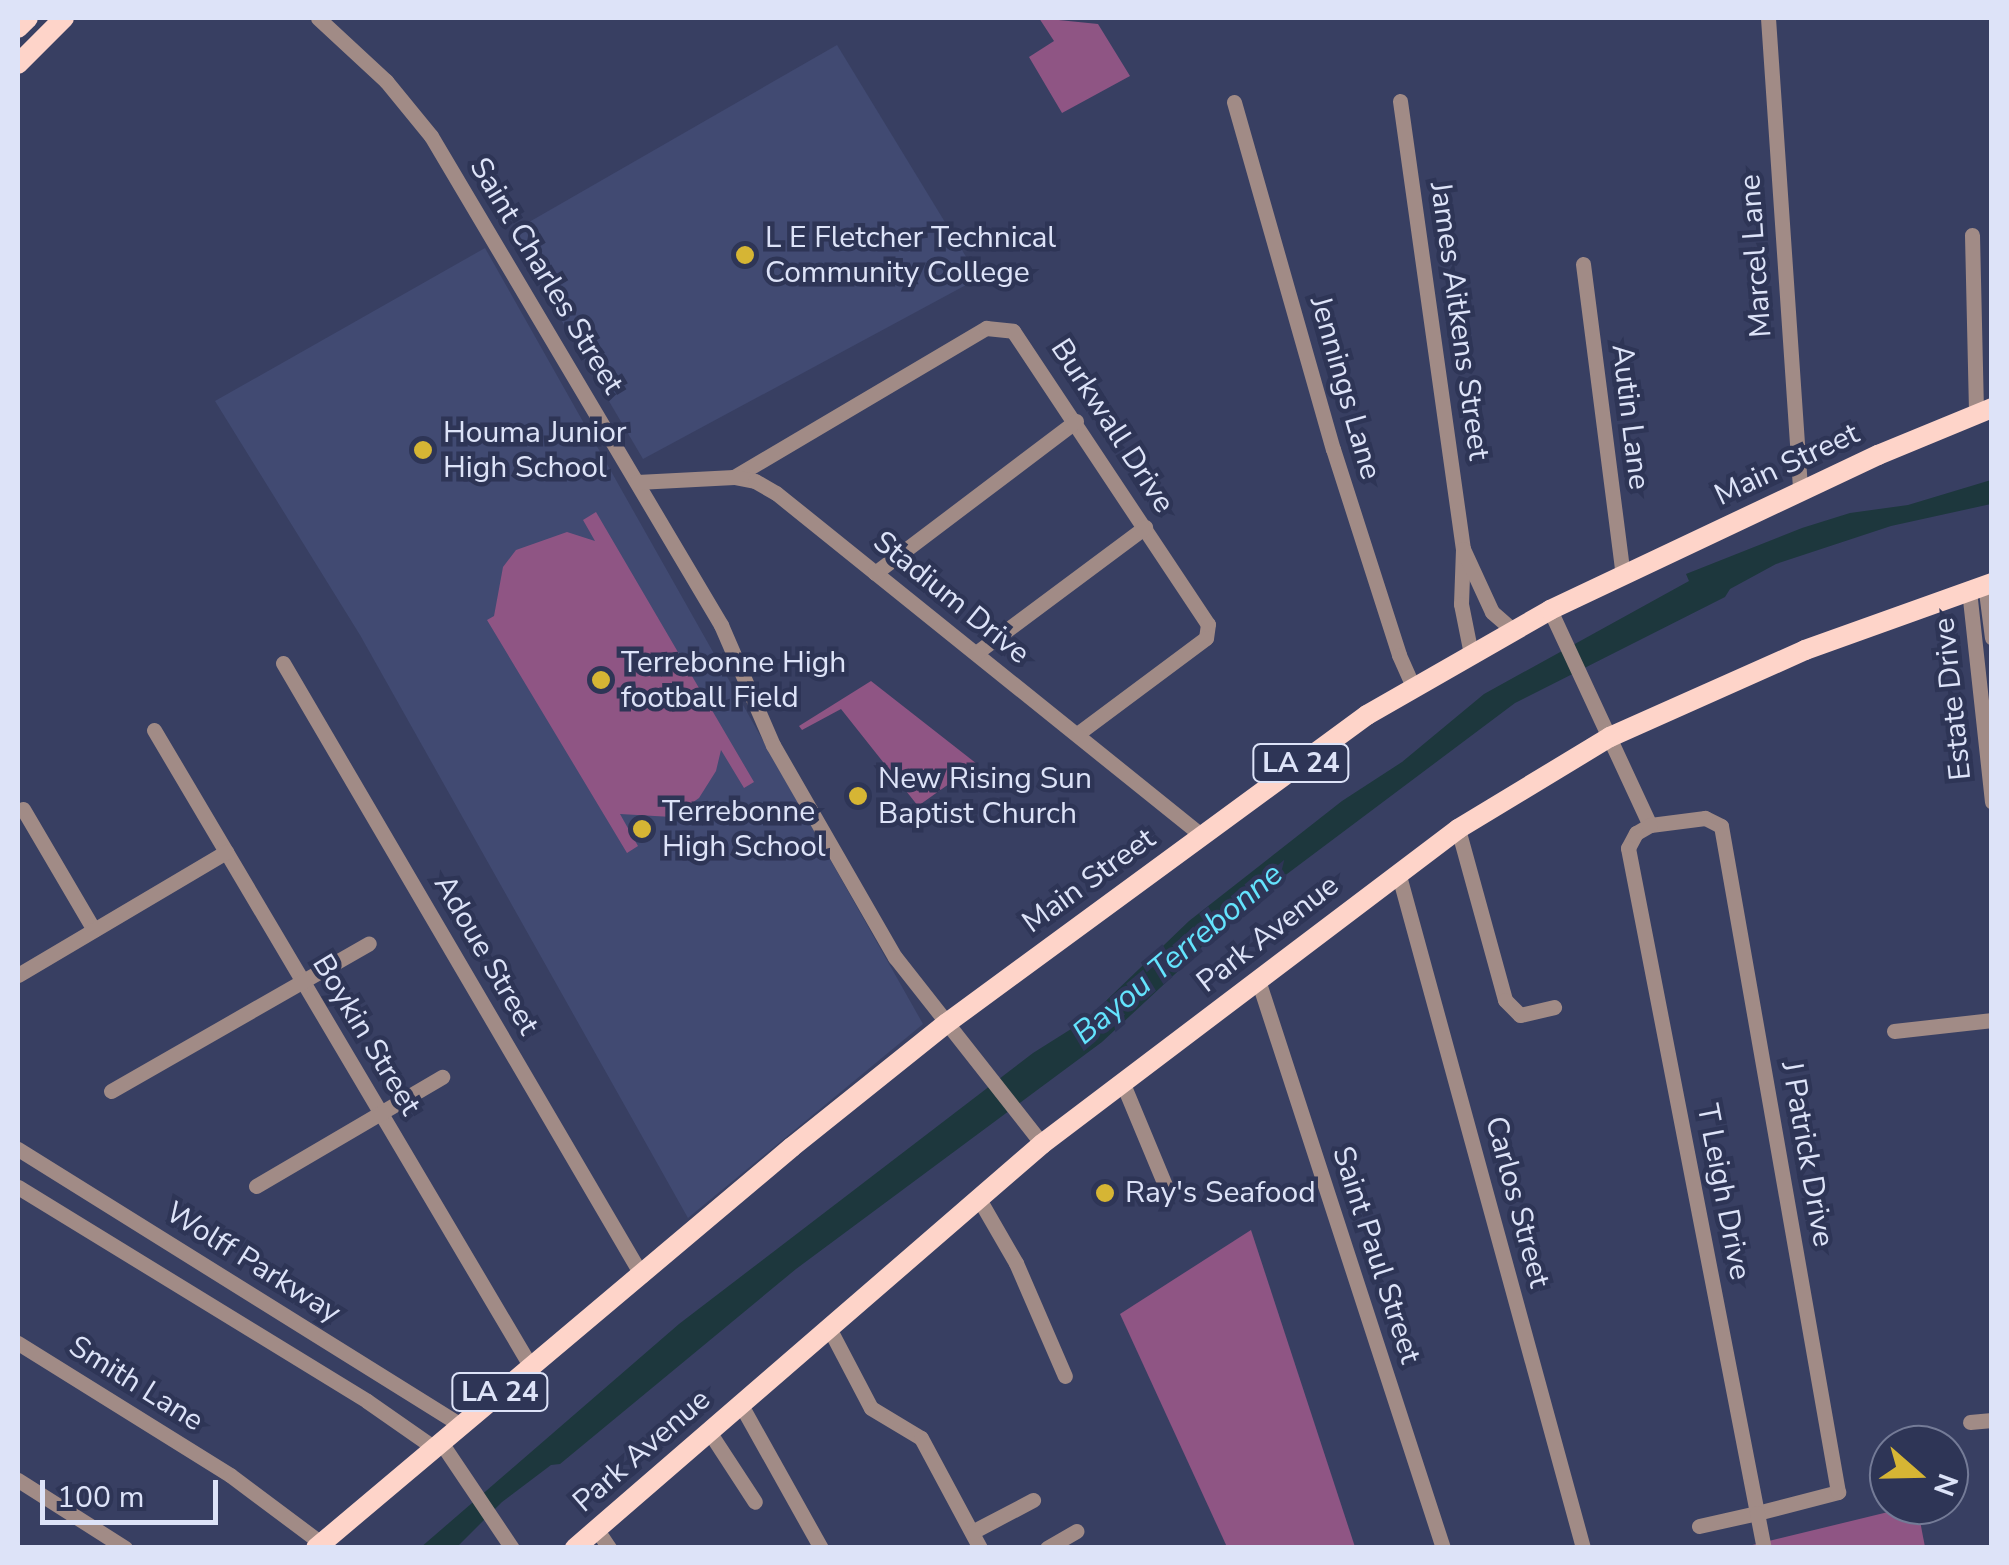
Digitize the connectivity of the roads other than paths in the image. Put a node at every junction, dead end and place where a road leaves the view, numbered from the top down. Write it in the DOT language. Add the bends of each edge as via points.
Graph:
graph roads {
  1 [pos="28,18"];
  2 [pos="64,18"];
  3 [pos="318,18"];
  4 [pos="1768,18"];
  5 [pos="18,28"];
  6 [pos="18,64"];
  7 [pos="1400,101"];
  8 [pos="1234,102"];
  9 [pos="1972,235"];
  10 [pos="1583,264"];
  11 [pos="1984,411"];
  12 [pos="1076,421"];
  13 [pos="734,477"];
  14 [pos="637,482"];
  15 [pos="1800,491"];
  16 [pos="1145,527"];
  17 [pos="1463,549"];
  18 [pos="875,572"];
  19 [pos="1624,576"];
  20 [pos="1982,586"];
  21 [pos="1550,610"];
  22 [pos="1513,630"];
  23 [pos="1992,638"];
  24 [pos="976,653"];
  25 [pos="1471,654"];
  26 [pos="282,662"];
  27 [pos="1413,686"];
  28 [pos="154,730"];
  29 [pos="1077,734"];
  30 [pos="1610,737"];
  31 [pos="1992,802"];
  32 [pos="23,808"];
  33 [pos="1650,824"];
  34 [pos="1458,828"];
  35 [pos="1202,835"];
  36 [pos="226,852"];
  37 [pos="1398,872"];
  38 [pos="94,930"];
  39 [pos="369,943"];
  40 [pos="18,975"];
  41 [pos="1258,980"];
  42 [pos="303,982"];
  43 [pos="1554,1006"];
  44 [pos="1992,1020"];
  45 [pos="947,1022"];
  46 [pos="1894,1031"];
  47 [pos="442,1077"];
  48 [pos="1123,1084"];
  49 [pos="111,1091"];
  50 [pos="380,1112"];
  51 [pos="1042,1144"];
  52 [pos="18,1149"];
  53 [pos="256,1186"];
  54 [pos="18,1187"];
  55 [pos="1168,1192"];
  56 [pos="979,1199"];
  57 [pos="642,1276"];
  58 [pos="829,1328"];
  59 [pos="18,1343"];
  60 [pos="531,1367"];
  61 [pos="382,1376"];
  62 [pos="1065,1376"];
  63 [pos="367,1400"];
  64 [pos="741,1406"];
  65 [pos="1992,1420"];
  66 [pos="1970,1422"];
  67 [pos="459,1424"];
  68 [pos="710,1432"];
  69 [pos="437,1444"];
  70 [pos="18,1480"];
  71 [pos="1033,1500"];
  72 [pos="756,1502"];
  73 [pos="1757,1513"];
  74 [pos="1699,1526"];
  75 [pos="1077,1531"];
  76 [pos="972,1532"];
  77 [pos="603,1539"];
  78 [pos="319,1545"];
  79 [pos="125,1548"];
  80 [pos="512,1548"];
  81 [pos="575,1548"];
  82 [pos="821,1548"];
  83 [pos="980,1548"];
  84 [pos="1046,1548"];
  85 [pos="1442,1548"];
  86 [pos="1583,1548"];
  87 [pos="1764,1548"];
  1 -- 5 [label="main road"];
  2 -- 6 [label="main road"];
  3 -- 14 [label="street, Saint Charles Street" via="386,81 431,136"];
  4 -- 15 [label="street, Marcel Lane"];
  7 -- 17 [label="street, James Aitkens Street"];
  8 -- 27 [label="street, Jennings Lane" via="1334,449"];
  9 -- 11 [label="street"];
  10 -- 19 [label="street, Autin Lane"];
  11 -- 15 [label="main road, Main Street / LA 24"];
  12 -- 13 [label="street, Burkwall Drive" via="1020,337 996,326"];
  12 -- 16 [label="street, Burkwall Drive"];
  12 -- 18 [label="street"];
  13 -- 14 [label="street, Stadium Drive"];
  13 -- 18 [label="street, Stadium Drive" via="776,493"];
  14 -- 45 [label="street, Saint Charles Street" via="722,625 773,745 830,847 896,957"];
  15 -- 19 [label="main road, Main Street / LA 24"];
  16 -- 24 [label="street"];
  16 -- 29 [label="street, Burkwall Drive" via="1208,624 1206,638"];
  17 -- 22 [label="street, James Aitkens Street" via="1492,612"];
  17 -- 25 [label="street, James Aitkens Street" via="1461,604"];
  18 -- 24 [label="street, Stadium Drive"];
  19 -- 21 [label="main road, Main Street / LA 24"];
  20 -- 23 [label="street, Estate Drive"];
  20 -- 30 [label="main road, Park Avenue" via="1805,650"];
  20 -- 31 [label="street, Estate Drive"];
  21 -- 22 [label="main road, Main Street / LA 24"];
  21 -- 30 [label="street"];
  22 -- 25 [label="main road, Main Street / LA 24"];
  24 -- 29 [label="street, Stadium Drive"];
  25 -- 27 [label="main road, Main Street / LA 24"];
  26 -- 57 [label="street, Adoue Street"];
  27 -- 35 [label="main road, Main Street / LA 24"];
  28 -- 36 [label="street, Boykin Street"];
  29 -- 35 [label="street, Stadium Drive"];
  30 -- 33 [label="street"];
  30 -- 34 [label="main road, Park Avenue"];
  32 -- 38 [label="street"];
  33 -- 73 [label="street, T Leigh Drive" via="1628,848"];
  33 -- 73 [label="street, J Patrick Drive" via="1705,818 1722,826 1838,1492"];
  34 -- 37 [label="main road, Park Avenue"];
  34 -- 43 [label="street" via="1505,1000 1520,1015"];
  35 -- 45 [label="main road, Main Street / LA 24"];
  36 -- 38 [label="street"];
  36 -- 42 [label="street, Boykin Street"];
  37 -- 41 [label="main road, Park Avenue"];
  37 -- 86 [label="street, Carlos Street"];
  38 -- 40 [label="street"];
  39 -- 42 [label="street"];
  41 -- 48 [label="main road, Park Avenue"];
  41 -- 85 [label="street, Saint Paul Street"];
  42 -- 49 [label="street"];
  42 -- 50 [label="street, Boykin Street"];
  44 -- 46 [label="street"];
  45 -- 51 [label="street, Saint Charles Street"];
  45 -- 57 [label="main road, Main Street / LA 24"];
  47 -- 50 [label="street"];
  48 -- 51 [label="main road, Park Avenue"];
  48 -- 55 [label="street"];
  50 -- 53 [label="street"];
  50 -- 60 [label="street, Boykin Street"];
  51 -- 56 [label="main road, Park Avenue"];
  52 -- 61 [label="street, Wolff Parkway"];
  54 -- 63 [label="street"];
  56 -- 58 [label="main road, Park Avenue"];
  56 -- 62 [label="street" via="1016,1263"];
  57 -- 60 [label="main road, Main Street / LA 24"];
  58 -- 64 [label="main road, Park Avenue"];
  58 -- 76 [label="street" via="871,1408 921,1438"];
  59 -- 78 [label="street, Smith Lane" via="230,1474"];
  60 -- 67 [label="main road, Main Street / LA 24"];
  61 -- 63 [label="street"];
  61 -- 67 [label="street, Wolff Parkway"];
  63 -- 69 [label="street"];
  64 -- 68 [label="main road, Park Avenue"];
  64 -- 82 [label="street"];
  65 -- 66 [label="street"];
  67 -- 69 [label="main road, Main Street / LA 24"];
  68 -- 72 [label="street"];
  68 -- 77 [label="main road, Park Avenue"];
  69 -- 78 [label="main road, Main Street / LA 24"];
  69 -- 80 [label="street"];
  70 -- 79 [label="street"];
  71 -- 76 [label="street"];
  73 -- 74 [label="street"];
  73 -- 87 [label="street, T Leigh Drive"];
  75 -- 84 [label="street"];
  76 -- 83 [label="street"];
  77 -- 81 [label="main road, Park Avenue"];
}
